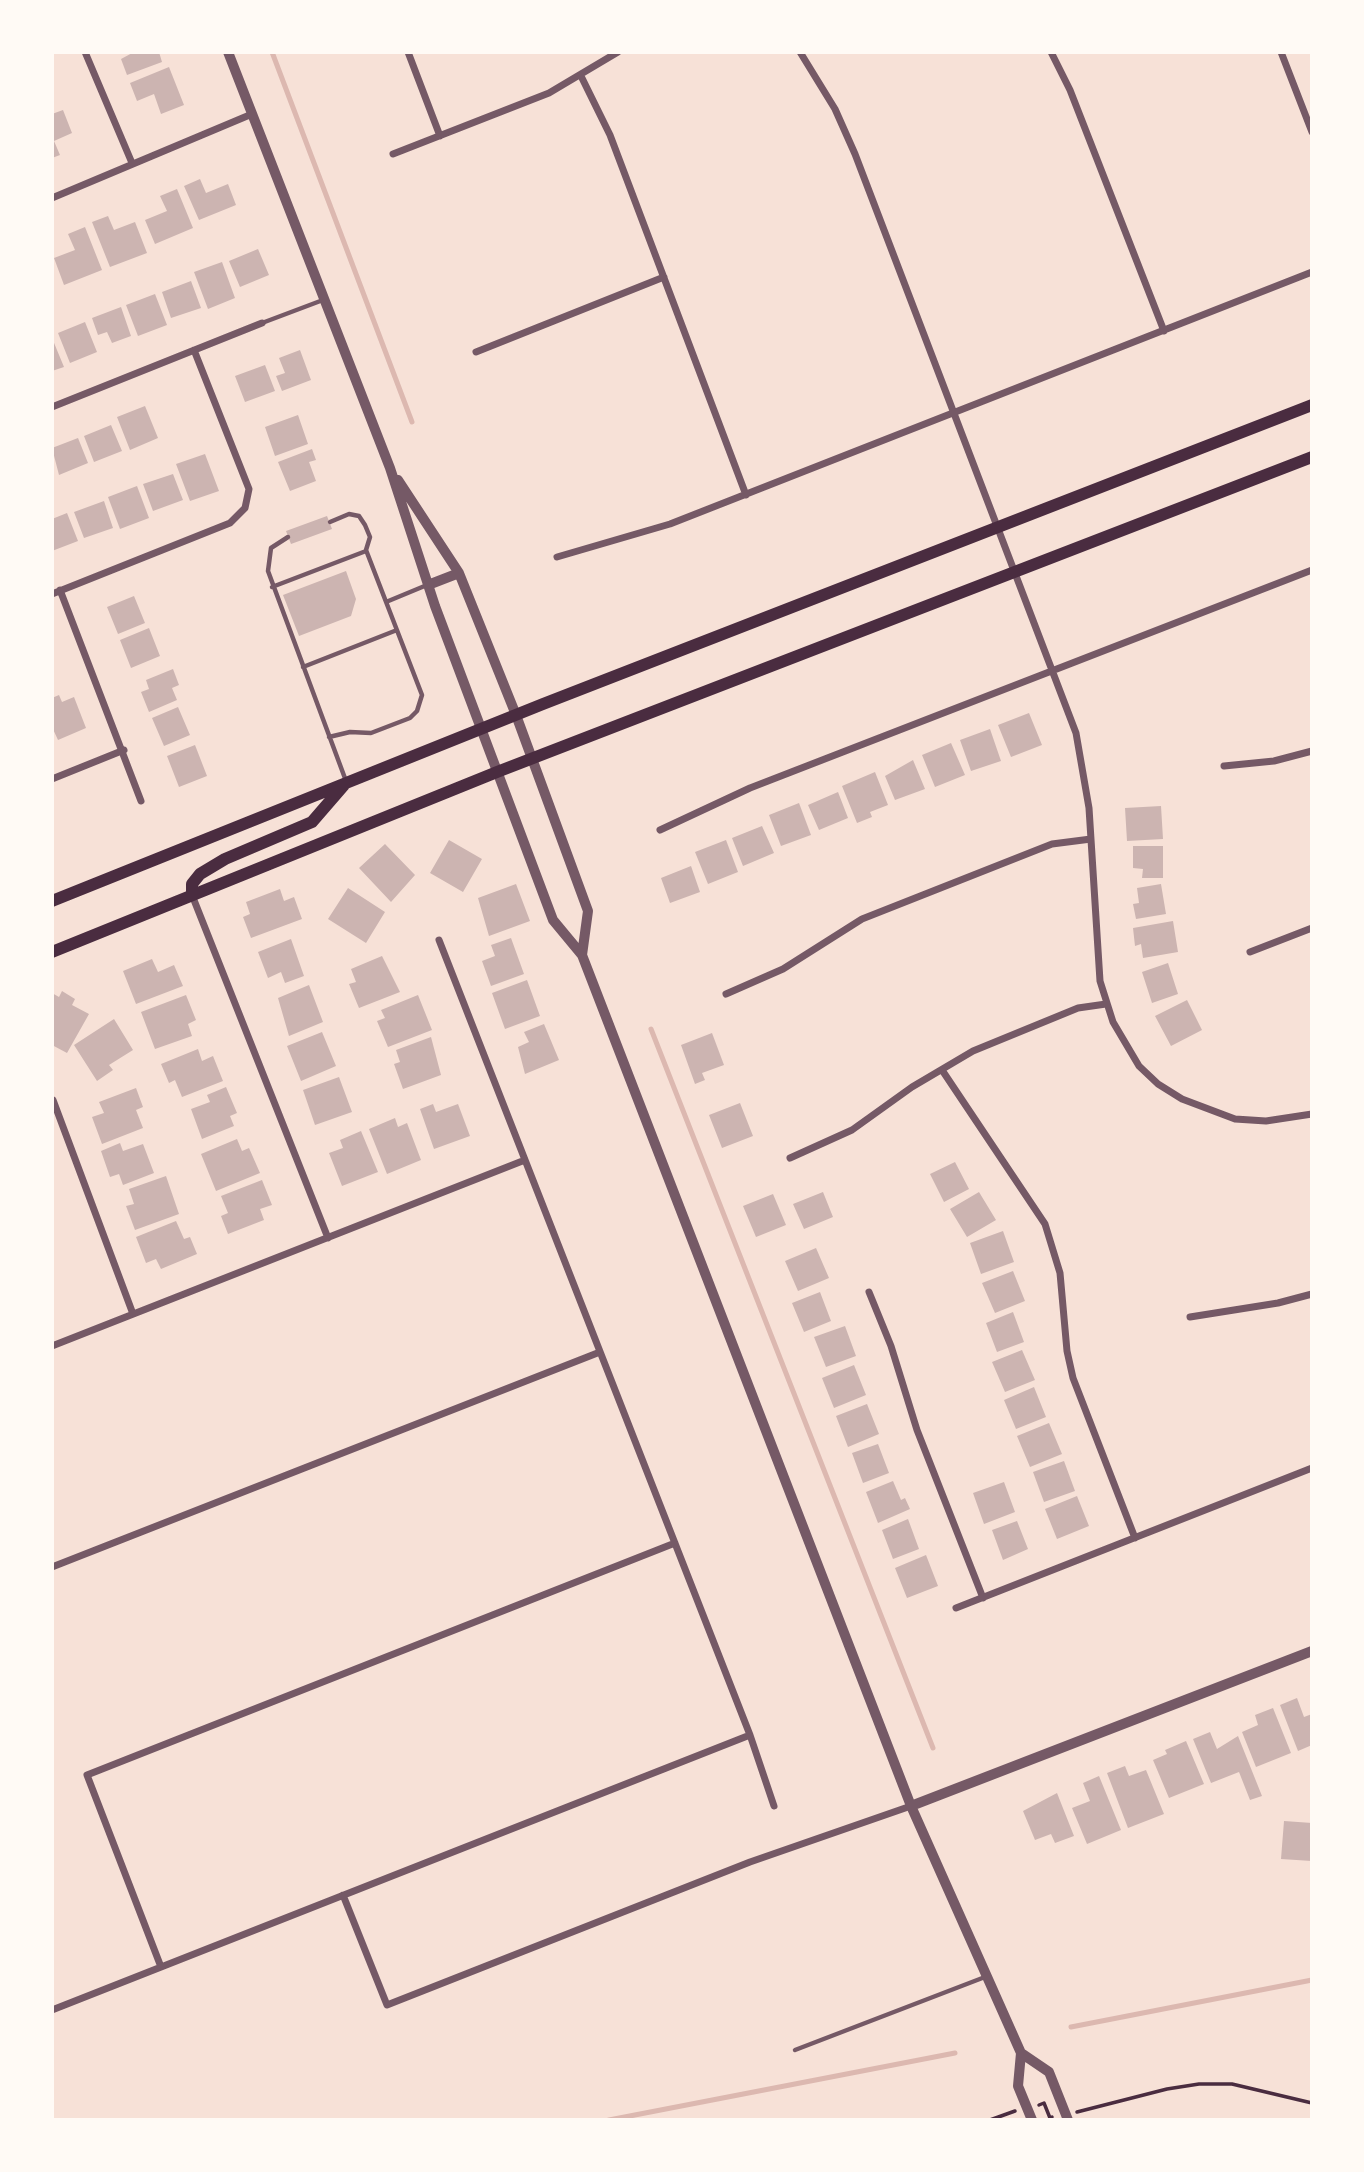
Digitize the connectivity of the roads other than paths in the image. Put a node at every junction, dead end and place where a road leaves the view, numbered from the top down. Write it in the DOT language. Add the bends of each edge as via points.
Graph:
graph roads {
  1 [pos="85,52"];
  2 [pos="228,52"];
  3 [pos="408,52"];
  4 [pos="618,52"];
  5 [pos="800,52"];
  6 [pos="1051,52"];
  7 [pos="1281,52"];
  8 [pos="581,76"];
  9 [pos="252,114"];
  10 [pos="1311,132"];
  11 [pos="440,136"];
  12 [pos="393,154"];
  13 [pos="132,163"];
  14 [pos="52,198"];
  15 [pos="1311,272"];
  16 [pos="664,277"];
  17 [pos="323,300"];
  18 [pos="262,323"];
  19 [pos="1164,331"];
  20 [pos="194,350"];
  21 [pos="475,352"];
  22 [pos="1311,405"];
  23 [pos="52,407"];
  24 [pos="955,414"];
  25 [pos="1311,457"];
  26 [pos="390,468"];
  27 [pos="746,495"];
  28 [pos="330,522"];
  29 [pos="998,527"];
  30 [pos="288,537"];
  31 [pos="366,550"];
  32 [pos="557,557"];
  33 [pos="1311,570"];
  34 [pos="1015,572"];
  35 [pos="459,573"];
  36 [pos="428,585"];
  37 [pos="272,587"];
  38 [pos="56,592"];
  39 [pos="386,602"];
  40 [pos="397,630"];
  41 [pos="303,667"];
  42 [pos="1054,670"];
  43 [pos="516,715"];
  44 [pos="482,728"];
  45 [pos="329,737"];
  46 [pos="124,750"];
  47 [pos="1311,751"];
  48 [pos="530,760"];
  49 [pos="1224,766"];
  50 [pos="497,772"];
  51 [pos="52,779"];
  52 [pos="346,782"];
  53 [pos="141,801"];
  54 [pos="660,830"];
  55 [pos="1091,839"];
  56 [pos="192,895"];
  57 [pos="52,901"];
  58 [pos="1311,928"];
  59 [pos="439,940"];
  60 [pos="52,952"];
  61 [pos="1250,952"];
  62 [pos="582,955"];
  63 [pos="726,994"];
  64 [pos="1106,1004"];
  65 [pos="942,1070"];
  66 [pos="52,1100"];
  67 [pos="1311,1114"];
  68 [pos="790,1158"];
  69 [pos="525,1160"];
  70 [pos="328,1238"];
  71 [pos="869,1292"];
  72 [pos="1311,1294"];
  73 [pos="133,1314"];
  74 [pos="1190,1317"];
  75 [pos="52,1346"];
  76 [pos="600,1352"];
  77 [pos="1311,1468"];
  78 [pos="1135,1538"];
  79 [pos="675,1543"];
  80 [pos="52,1567"];
  81 [pos="983,1598"];
  82 [pos="956,1608"];
  83 [pos="1311,1651"];
  84 [pos="750,1735"];
  85 [pos="774,1806"];
  86 [pos="911,1806"];
  87 [pos="344,1895"];
  88 [pos="161,1967"];
  89 [pos="989,1976"];
  90 [pos="52,2010"];
  91 [pos="795,2050"];
  92 [pos="1021,2053"];
  93 [pos="1032,2119"];
  94 [pos="1068,2119"];
  1 -- 13 [label="street"];
  2 -- 9 [label="street"];
  3 -- 11 [label="street"];
  4 -- 8 [label="street"];
  5 -- 24 [label="street" via="835,109 855,154"];
  6 -- 19 [label="street"];
  7 -- 10 [label="street"];
  8 -- 11 [label="street"];
  8 -- 16 [label="street" via="610,135"];
  9 -- 13 [label="street"];
  9 -- 17 [label="street"];
  11 -- 12 [label="street"];
  13 -- 14 [label="street"];
  15 -- 19 [label="street"];
  16 -- 21 [label="street"];
  16 -- 27 [label="street"];
  17 -- 18 [label="lane"];
  17 -- 26 [label="street"];
  18 -- 20 [label="street"];
  19 -- 24 [label="street"];
  20 -- 23 [label="street"];
  20 -- 38 [label="street" via="249,489 246,508 230,523"];
  22 -- 29 [label="main road"];
  24 -- 27 [label="street"];
  24 -- 29 [label="street"];
  25 -- 34 [label="main road"];
  26 -- 35 [label="street"];
  26 -- 36 [label="street"];
  27 -- 32 [label="street" via="670,524"];
  28 -- 31 [label="lane" via="349,514 359,516 370,537"];
  29 -- 34 [label="street"];
  29 -- 43 [label="main road"];
  30 -- 37 [label="lane" via="271,548 268,571"];
  31 -- 37 [label="lane"];
  31 -- 39 [label="lane"];
  33 -- 42 [label="street"];
  34 -- 42 [label="street"];
  34 -- 48 [label="main road"];
  35 -- 36 [label="street"];
  35 -- 43 [label="street"];
  36 -- 39 [label="lane"];
  36 -- 44 [label="street"];
  37 -- 41 [label="lane"];
  38 -- 46 [label="street"];
  39 -- 40 [label="lane"];
  40 -- 41 [label="lane"];
  40 -- 45 [label="lane" via="422,695 418,711 371,733"];
  41 -- 45 [label="lane"];
  42 -- 54 [label="street" via="750,788"];
  42 -- 55 [label="street" via="1084,764"];
  43 -- 44 [label="main road"];
  43 -- 48 [label="street"];
  44 -- 50 [label="street"];
  44 -- 52 [label="main road"];
  45 -- 52 [label="lane"];
  46 -- 51 [label="street"];
  46 -- 53 [label="street"];
  47 -- 49 [label="street" via="1274,761"];
  48 -- 50 [label="main road"];
  48 -- 62 [label="street" via="588,911"];
  50 -- 56 [label="main road"];
  50 -- 62 [label="street" via="553,920"];
  52 -- 56 [label="main road" via="312,822 200,874 192,884"];
  52 -- 57 [label="main road"];
  55 -- 63 [label="street" via="1052,844 862,919 783,969"];
  55 -- 64 [label="street" via="1100,981"];
  56 -- 60 [label="main road"];
  56 -- 70 [label="street"];
  58 -- 61 [label="street"];
  59 -- 69 [label="street"];
  62 -- 86 [label="street"];
  64 -- 65 [label="street" via="1078,1008 973,1051"];
  64 -- 67 [label="street" via="1139,1066 1182,1099 1236,1119 1266,1121"];
  65 -- 68 [label="street" via="852,1130"];
  65 -- 78 [label="street" via="1045,1224 1064,1294 1073,1378"];
  66 -- 73 [label="street"];
  69 -- 70 [label="street"];
  69 -- 76 [label="street"];
  70 -- 73 [label="street"];
  71 -- 81 [label="street"];
  72 -- 74 [label="street"];
  73 -- 75 [label="street"];
  76 -- 79 [label="street"];
  76 -- 80 [label="street"];
  77 -- 78 [label="street"];
  78 -- 81 [label="street"];
  79 -- 84 [label="street"];
  79 -- 88 [label="street" via="87,1775"];
  81 -- 82 [label="street"];
  83 -- 86 [label="street"];
  84 -- 85 [label="street"];
  84 -- 87 [label="street"];
  86 -- 87 [label="street" via="750,1862 387,2005"];
  86 -- 89 [label="street"];
  87 -- 88 [label="street"];
  88 -- 90 [label="street"];
  89 -- 91 [label="lane"];
  89 -- 92 [label="street"];
  92 -- 93 [label="street" via="1018,2086"];
  92 -- 94 [label="street" via="1049,2072"];
}
